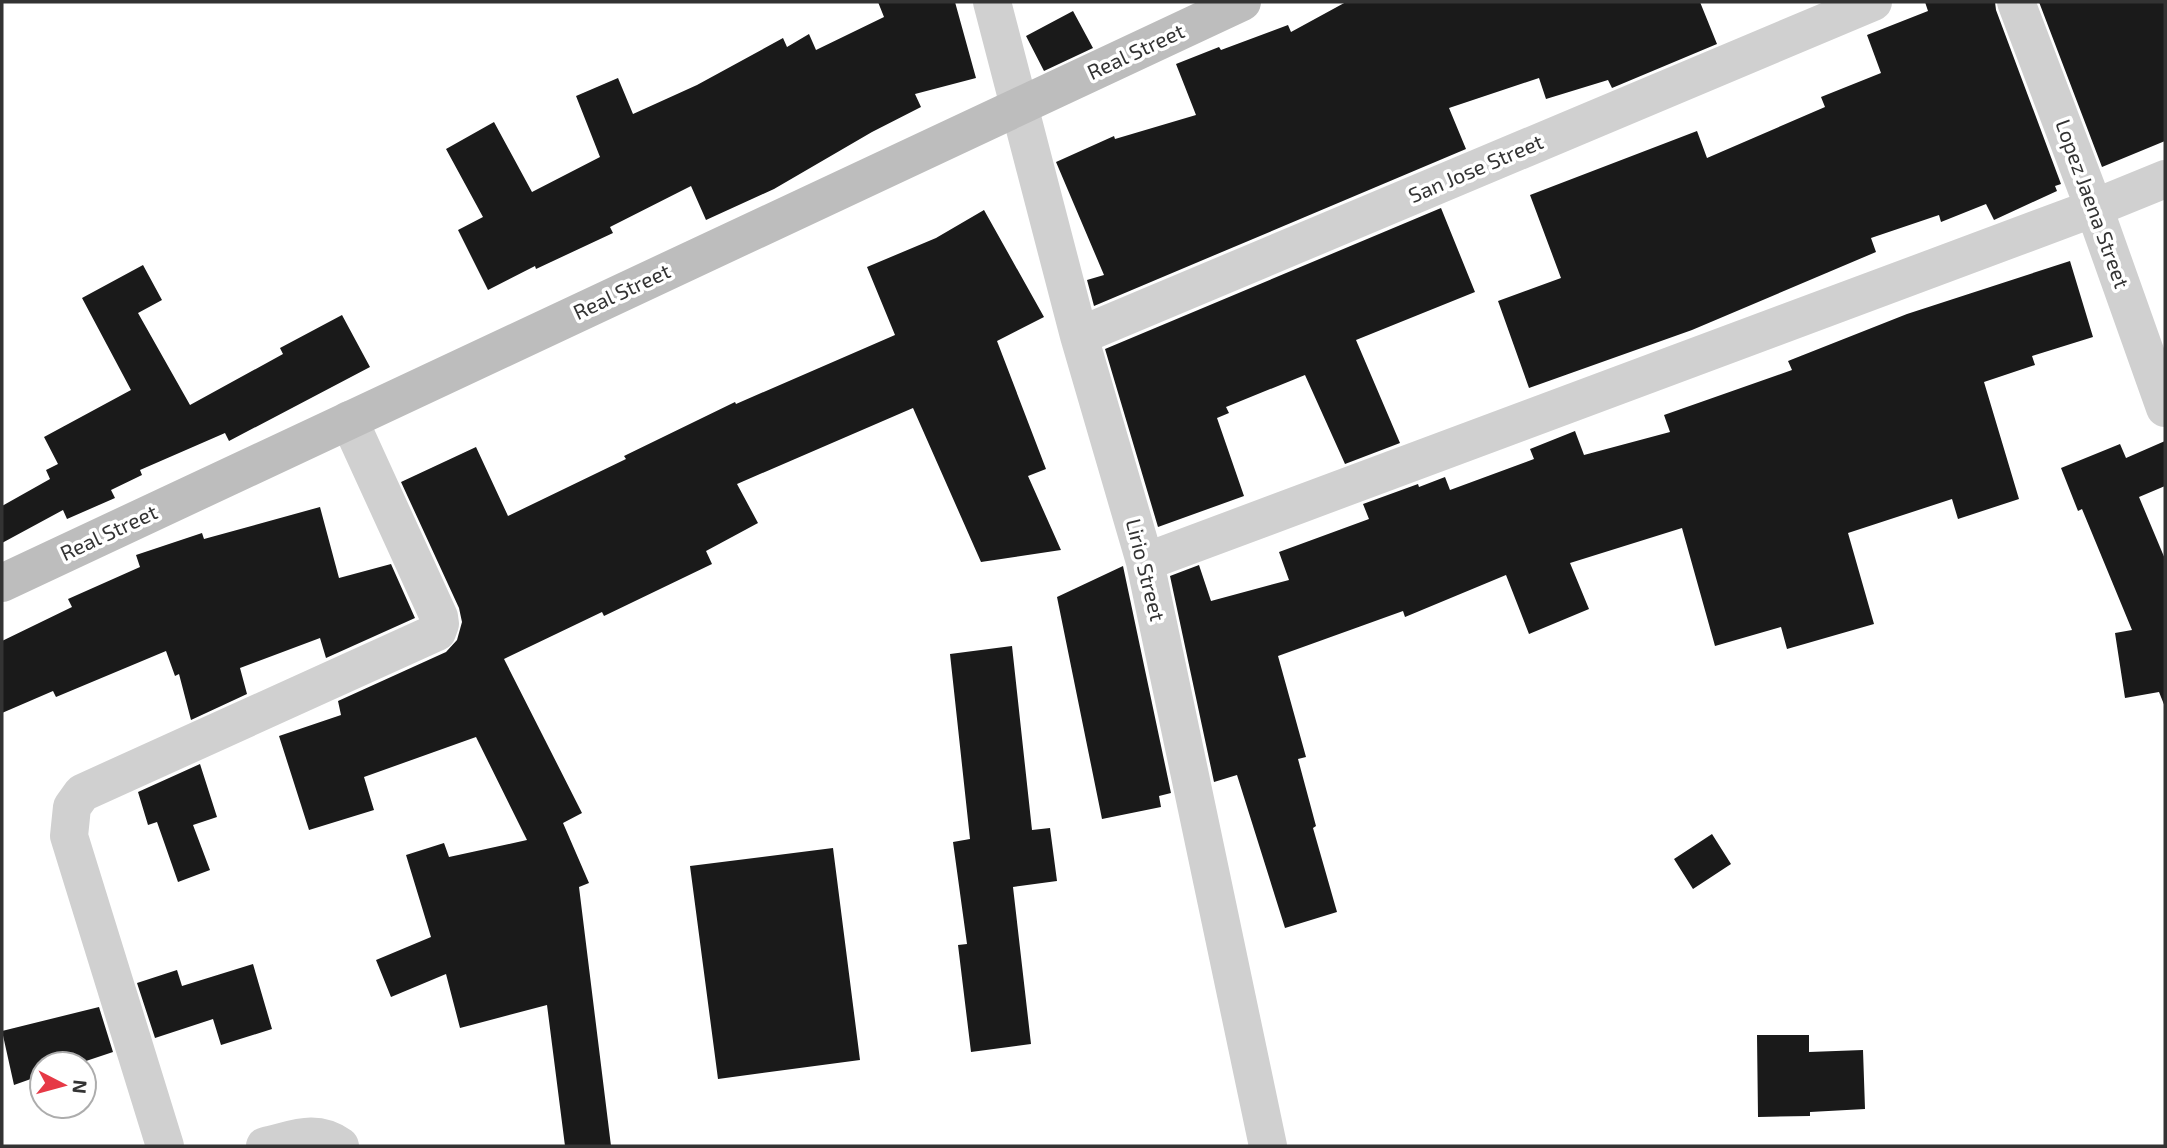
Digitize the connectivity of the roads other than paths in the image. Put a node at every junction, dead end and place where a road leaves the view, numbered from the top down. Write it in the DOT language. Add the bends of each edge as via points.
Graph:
graph roads {
  1 [pos="992,2"];
  2 [pos="1242,2"];
  3 [pos="1873,2"];
  4 [pos="2016,2"];
  5 [pos="1018,107"];
  6 [pos="2165,179"];
  7 [pos="2094,208"];
  8 [pos="1079,336"];
  9 [pos="2165,408"];
  10 [pos="349,420"];
  11 [pos="1145,562"];
  12 [pos="2,583"];
  13 [pos="165,1146"];
  14 [pos="265,1146"];
  15 [pos="340,1146"];
  16 [pos="1268,1146"];
  1 -- 5 [label="street, Lirio Street"];
  2 -- 5 [label="main road, Real Street"];
  3 -- 8 [label="street, San Jose Street"];
  4 -- 7 [label="street, Lopez Jaena Street"];
  5 -- 8 [label="street, Lirio Street"];
  5 -- 10 [label="main road, Real Street"];
  6 -- 7 [label="street"];
  7 -- 9 [label="street, Lopez Jaena Street"];
  7 -- 11 [label="street"];
  8 -- 11 [label="street, Lirio Street"];
  10 -- 12 [label="main road, Real Street"];
  10 -- 13 [label="street" via="439,617 437,632 82,793 72,807 69,836"];
  11 -- 16 [label="street, Lirio Street"];
  14 -- 15 [label="street" via="310,1136 328,1138"];
}
